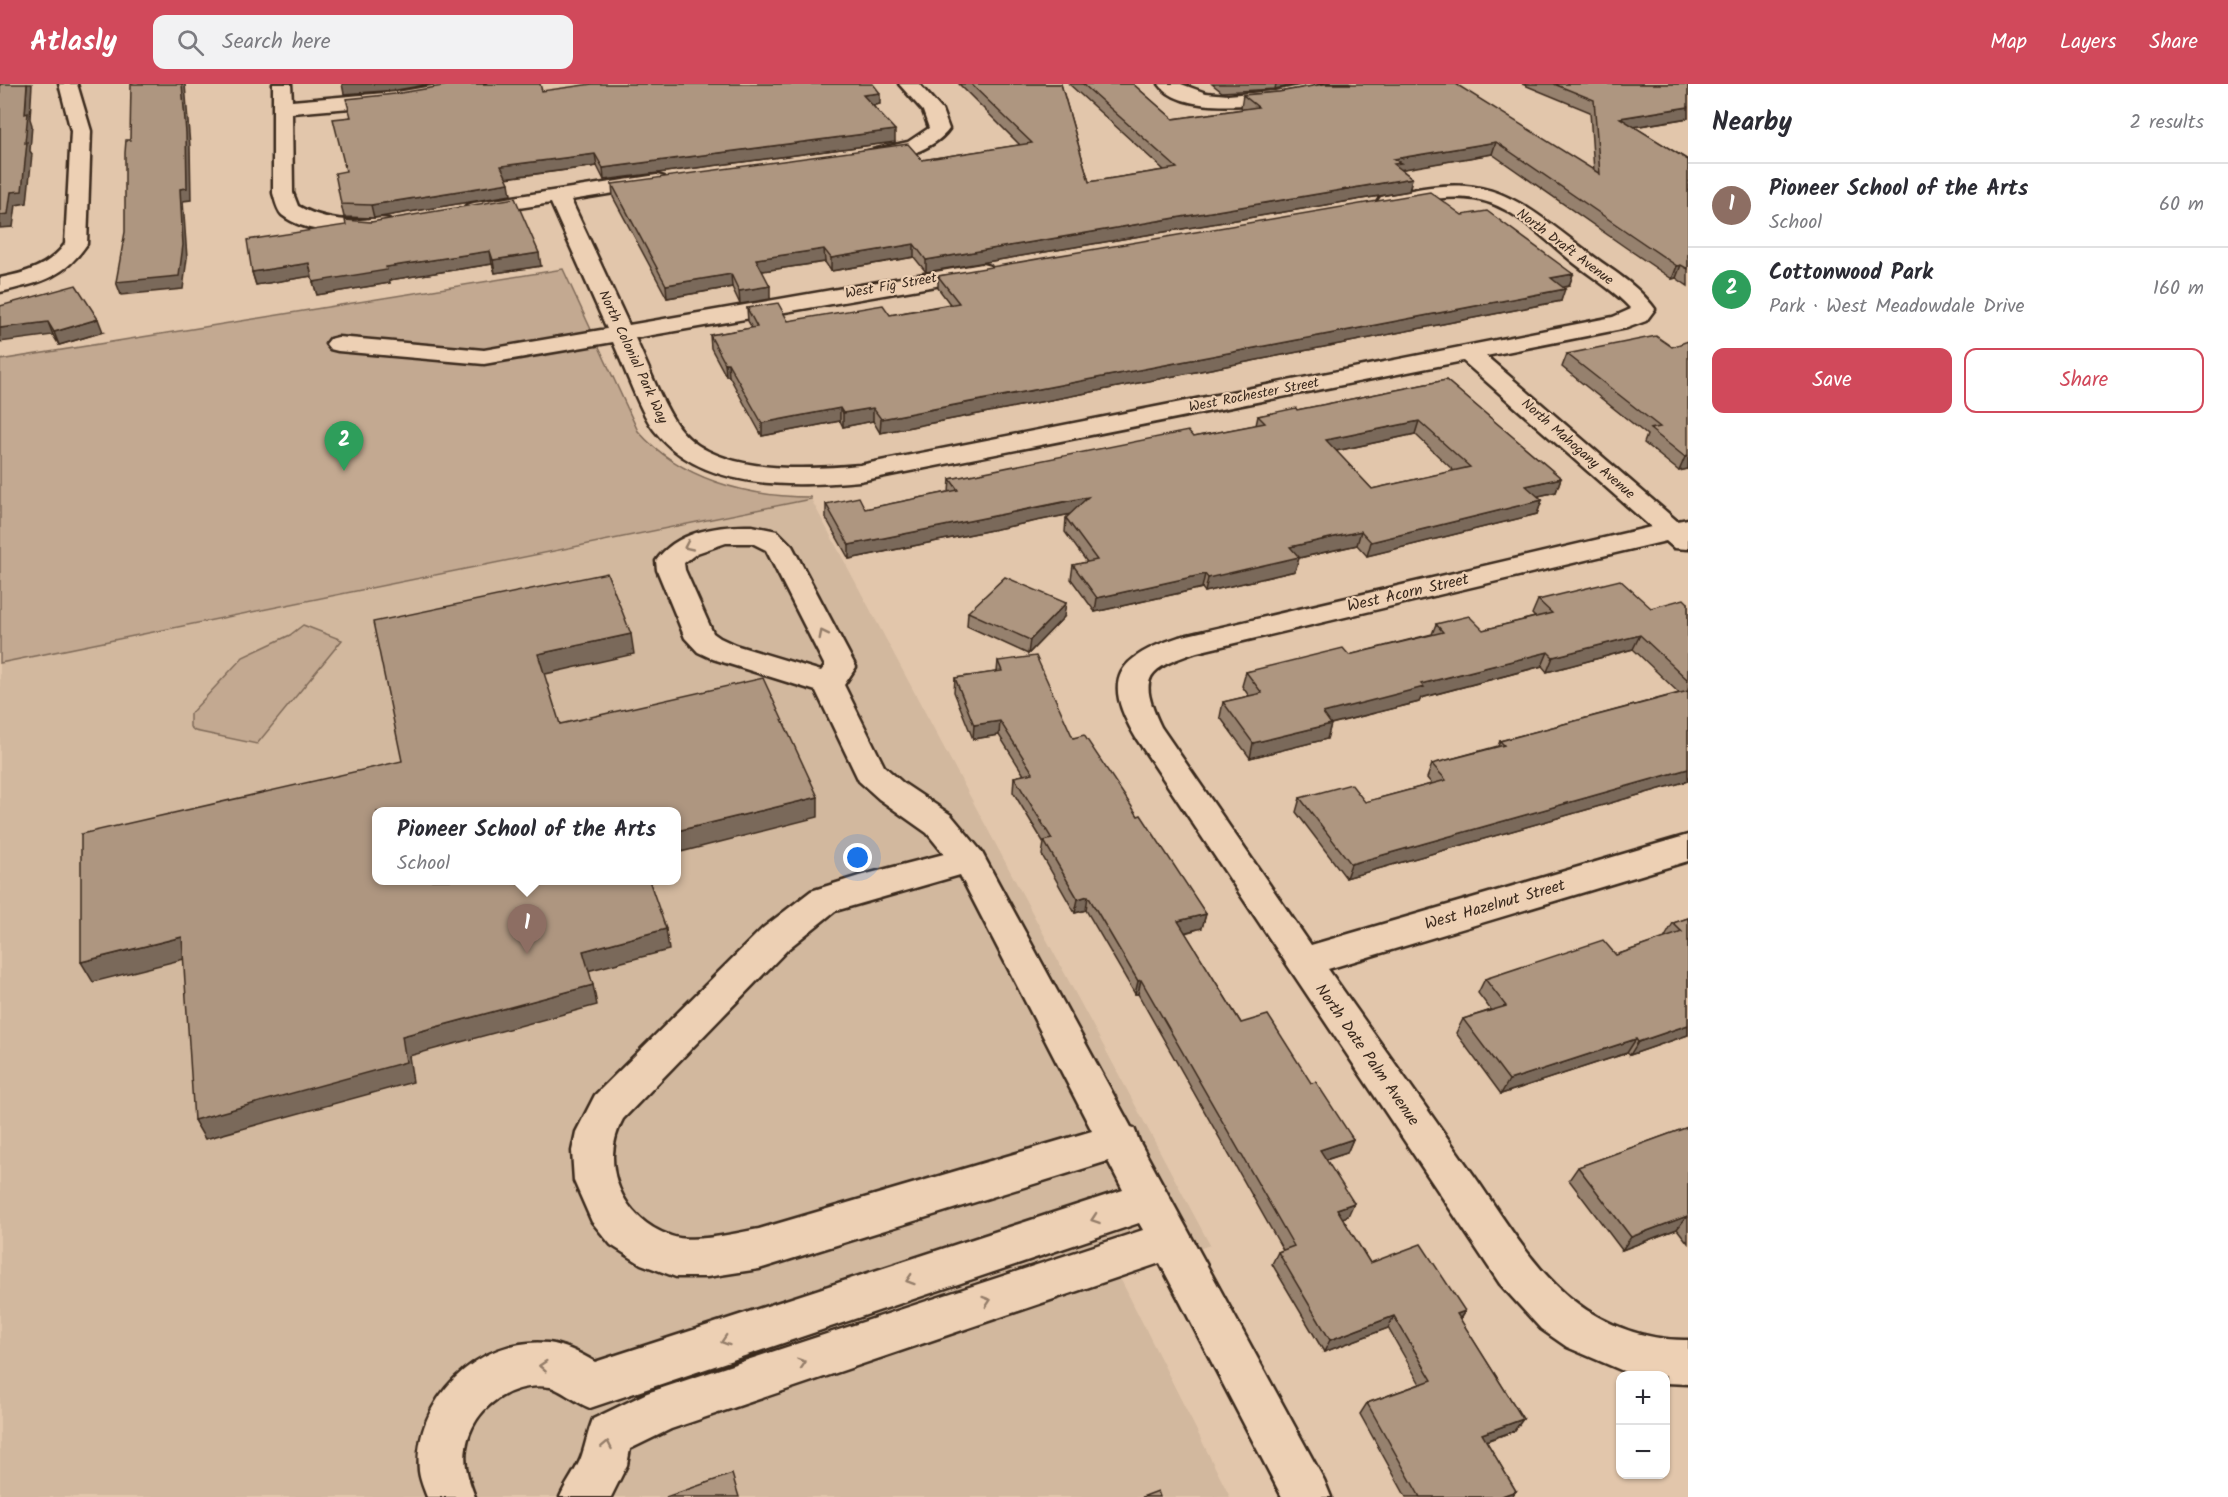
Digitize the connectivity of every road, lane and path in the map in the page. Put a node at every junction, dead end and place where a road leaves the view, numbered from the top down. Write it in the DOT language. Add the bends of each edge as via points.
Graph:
graph roads {
  1 [pos="68,84"];
  2 [pos="282,84"];
  3 [pos="476,84"];
  4 [pos="908,84"];
  5 [pos="1168,84"];
  6 [pos="1340,84"];
  7 [pos="281,108"];
  8 [pos="847,159"];
  9 [pos="674,179"];
  10 [pos="558,195"];
  11 [pos="1373,204"];
  12 [pos="455,212"];
  13 [pos="397,222"];
  14 [pos="1008,266"];
  15 [pos="0,285"];
  16 [pos="1643,309"];
  17 [pos="621,333"];
  18 [pos="338,344"];
  19 [pos="1468,352"];
  20 [pos="860,472"];
  21 [pos="1683,534"];
  22 [pos="1136,672"];
  23 [pos="828,684"];
  24 [pos="1688,848"];
  25 [pos="969,860"];
  26 [pos="1303,962"];
  27 [pos="1120,1140"];
  28 [pos="1151,1200"];
  29 [pos="1171,1239"];
  30 [pos="1682,1363"];
  31 [pos="451,1497"];
  32 [pos="584,1497"];
  33 [pos="1307,1497"];
  1 -- 15 [label="street" via="81,131 76,244 67,259 52,270"];
  2 -- 7 [label="street"];
  3 -- 7 [label="street" via="408,96"];
  4 -- 8 [label="street" via="929,106 939,129 919,145"];
  5 -- 6 [label="street" via="1199,100 1238,100"];
  7 -- 13 [label="street" via="283,193 289,210 309,222 338,226"];
  9 -- 10 [label="street"];
  10 -- 12 [label="street"];
  10 -- 17 [label="street, North Colonial Park Way"];
  11 -- 16 [label="street, North Draft Avenue" via="1447,192 1482,193 1500,199 1635,299"];
  14 -- 17 [label="street, West Fig Street"];
  16 -- 19 [label="street, West Rochester Street" via="1638,316 1619,323"];
  17 -- 18 [label="street, West Fig Street" via="484,357"];
  17 -- 20 [label="street, North Colonial Park Way" via="663,424 682,445 710,460 745,471 788,478"];
  19 -- 20 [label="street, West Rochester Street"];
  19 -- 21 [label="street, North Mahogany Avenue"];
  21 -- 22 [label="street, West Acorn Street" via="1190,644 1157,654"];
  22 -- 26 [label="street, North Date Palm Avenue" via="1132,687 1135,706 1147,730"];
  23 -- 23 [label="street, one-way" via="841,668 778,546 765,536 744,534 693,543 676,552 670,561 671,570 700,638 724,652"];
  23 -- 25 [label="street" via="871,773 939,824"];
  24 -- 26 [label="street, West Hazelnut Street"];
  25 -- 27 [label="street"];
  25 -- 27 [label="street" via="823,901 776,938 609,1107 595,1136 592,1166 605,1209 623,1230 653,1250 674,1257 701,1257 759,1249"];
  26 -- 30 [label="street, North Date Palm Avenue" via="1515,1269 1558,1315 1614,1348"];
  27 -- 28 [label="street"];
  28 -- 29 [label="street"];
  28 -- 31 [label="street, one-way" via="590,1386 571,1371 548,1365 522,1365 497,1372 475,1387 457,1408 444,1433 440,1459 444,1484"];
  32 -- 29 [label="street, one-way" via="604,1465 609,1435 663,1409"];
  29 -- 33 [label="street"];
}
